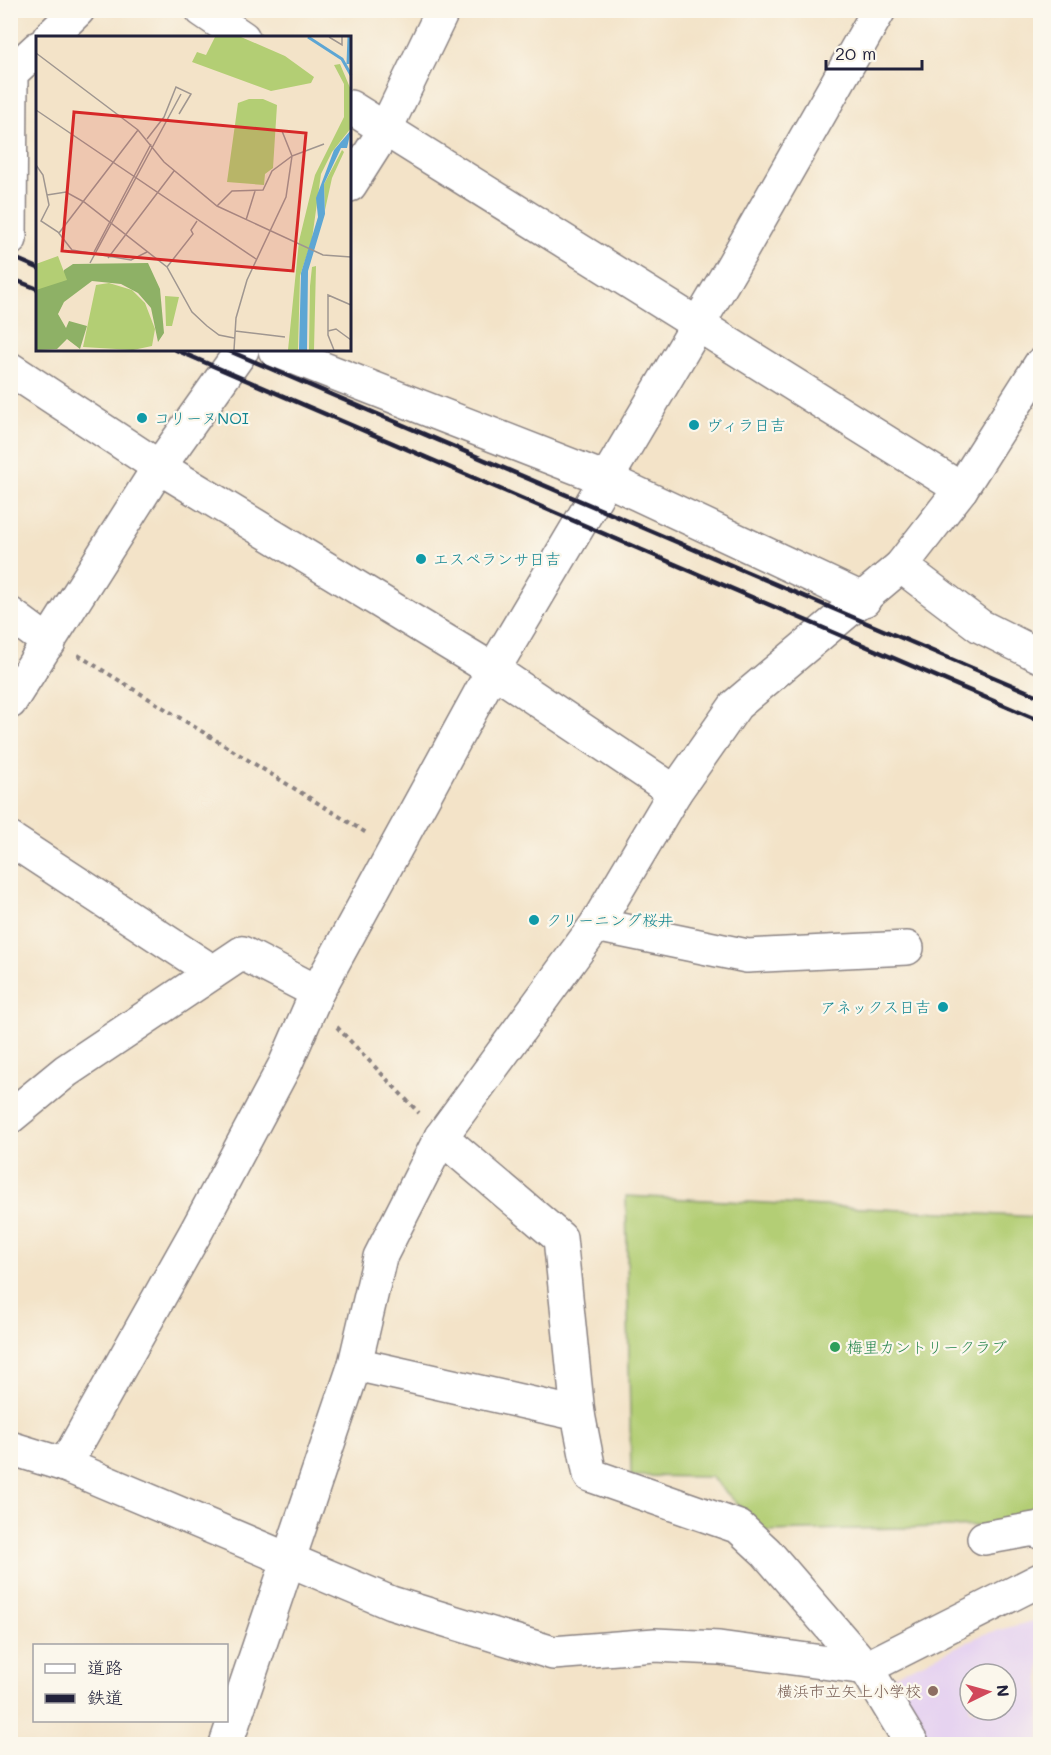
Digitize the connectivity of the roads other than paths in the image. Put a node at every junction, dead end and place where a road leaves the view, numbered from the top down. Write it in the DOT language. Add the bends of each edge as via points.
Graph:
graph roads {
  1 [pos="78,10"];
  2 [pos="202,10"];
  3 [pos="443,10"];
  4 [pos="879,10"];
  5 [pos="51,36"];
  6 [pos="240,36"];
  7 [pos="36,50"];
  8 [pos="351,108"];
  9 [pos="385,130"];
  10 [pos="351,183"];
  11 [pos="11,238"];
  12 [pos="36,248"];
  13 [pos="698,323"];
  14 [pos="241,351"];
  15 [pos="278,351"];
  16 [pos="1040,368"];
  17 [pos="10,369"];
  18 [pos="159,467"];
  19 [pos="606,479"];
  20 [pos="961,489"];
  21 [pos="902,566"];
  22 [pos="864,600"];
  23 [pos="10,614"];
  24 [pos="50,640"];
  25 [pos="1041,656"];
  26 [pos="493,670"];
  27 [pos="10,702"];
  28 [pos="675,792"];
  29 [pos="10,839"];
  30 [pos="596,925"];
  31 [pos="907,948"];
  32 [pos="213,972"];
  33 [pos="315,998"];
  34 [pos="10,1117"];
  35 [pos="441,1137"];
  36 [pos="355,1364"];
  37 [pos="578,1414"];
  38 [pos="10,1448"];
  39 [pos="65,1465"];
  40 [pos="1041,1532"];
  41 [pos="984,1538"];
  42 [pos="289,1558"];
  43 [pos="1041,1580"];
  44 [pos="866,1668"];
  45 [pos="226,1744"];
  46 [pos="912,1744"];
  1 -- 5 [label="street"];
  2 -- 6 [label="street"];
  3 -- 9 [label="street"];
  4 -- 13 [label="street"];
  7 -- 11 [label="street" via="11,73"];
  8 -- 9 [label="street"];
  9 -- 10 [label="street"];
  9 -- 13 [label="street"];
  11 -- 12 [label="street"];
  13 -- 19 [label="street"];
  13 -- 20 [label="street"];
  14 -- 18 [label="street"];
  15 -- 19 [label="street"];
  16 -- 20 [label="street"];
  17 -- 18 [label="street"];
  18 -- 24 [label="street"];
  18 -- 26 [label="street"];
  19 -- 22 [label="street"];
  19 -- 26 [label="street"];
  20 -- 21 [label="street"];
  21 -- 22 [label="street"];
  21 -- 25 [label="street" via="981,626"];
  22 -- 28 [label="street" via="736,705"];
  23 -- 24 [label="street"];
  24 -- 27 [label="street"];
  26 -- 28 [label="street"];
  26 -- 33 [label="street"];
  28 -- 30 [label="street"];
  29 -- 32 [label="street"];
  30 -- 31 [label="street" via="747,956"];
  30 -- 35 [label="street"];
  32 -- 33 [label="street" via="242,953"];
  32 -- 34 [label="street" via="66,1071"];
  33 -- 39 [label="street" via="285,1065 197,1230"];
  35 -- 36 [label="street" via="380,1257"];
  35 -- 37 [label="street" via="560,1238"];
  36 -- 37 [label="street"];
  36 -- 42 [label="street"];
  37 -- 44 [label="street" via="590,1474 739,1527 766,1551"];
  38 -- 39 [label="street"];
  39 -- 42 [label="street"];
  40 -- 41 [label="street" via="1040,1528"];
  42 -- 44 [label="street" via="391,1603 553,1653 655,1645 719,1648"];
  42 -- 45 [label="street"];
  43 -- 44 [label="street"];
  44 -- 46 [label="street"];
}
